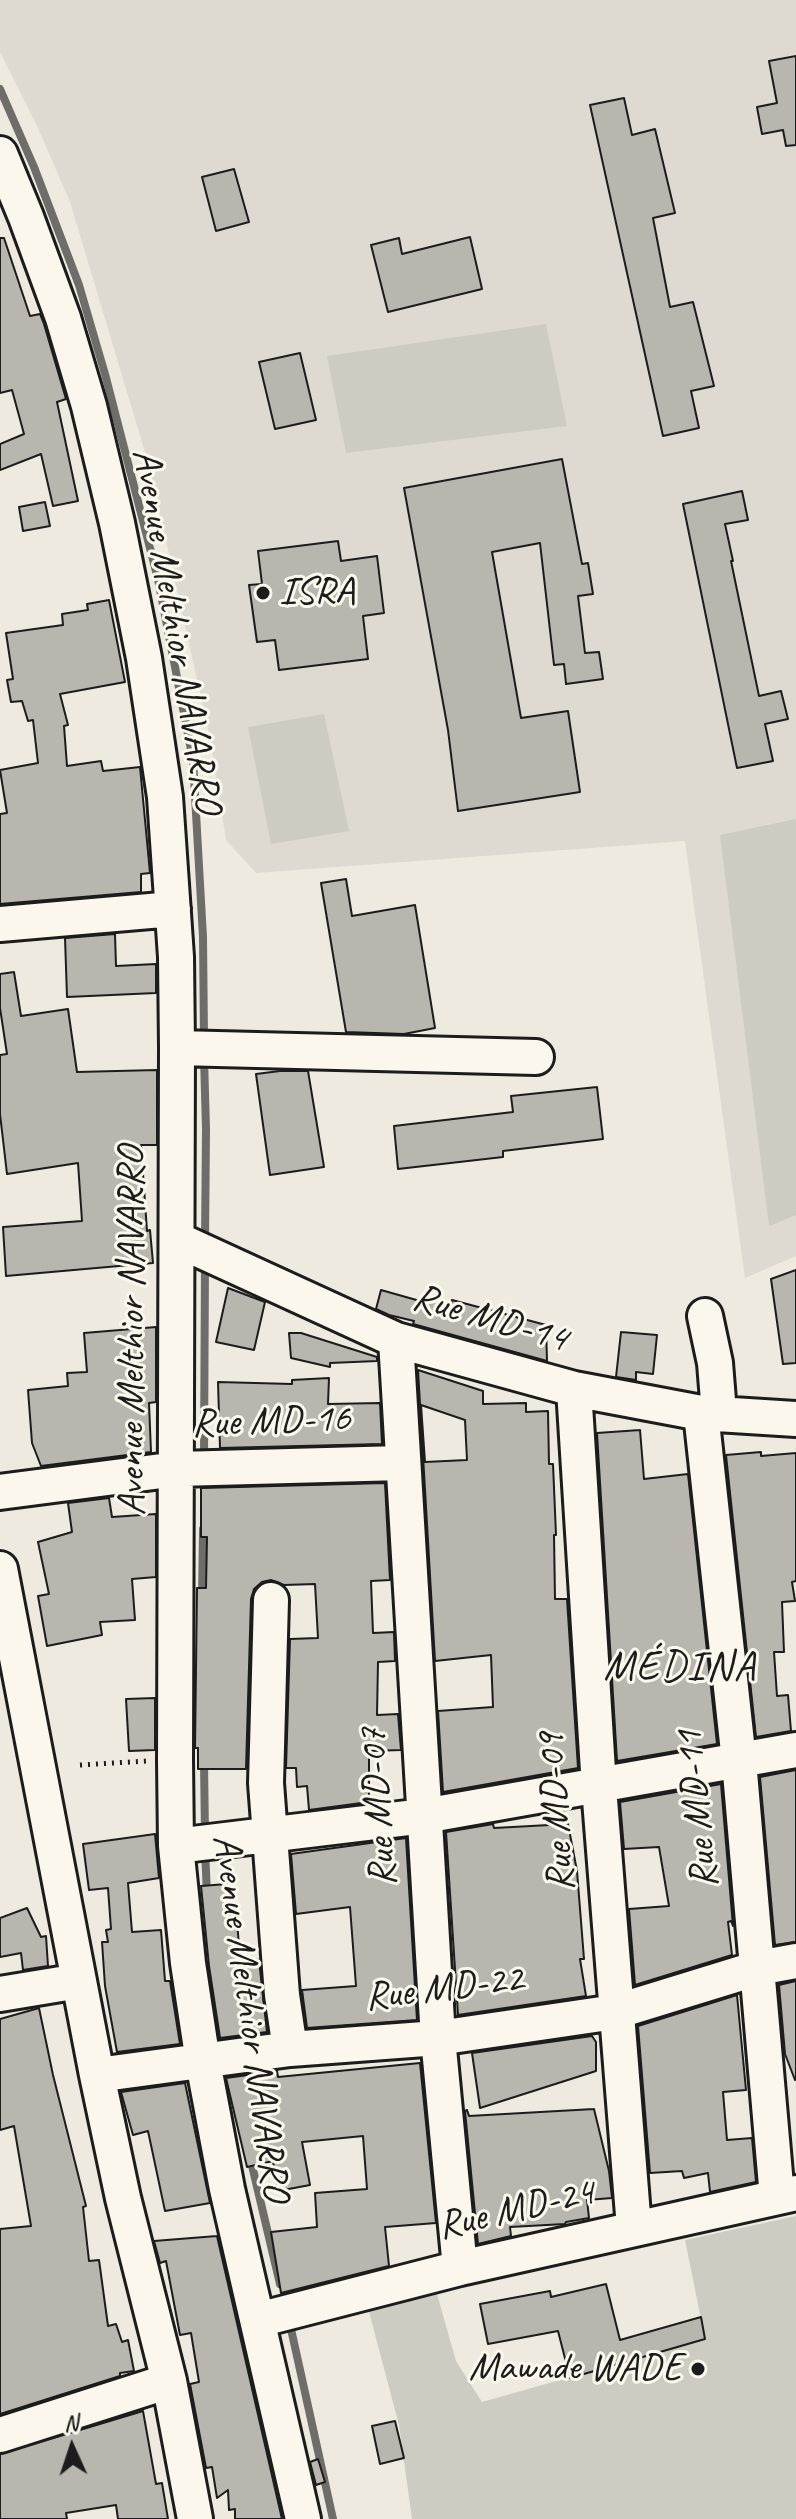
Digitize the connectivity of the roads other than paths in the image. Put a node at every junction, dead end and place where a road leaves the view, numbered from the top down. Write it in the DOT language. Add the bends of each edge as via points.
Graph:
graph roads {
  1 [pos="0,154"];
  2 [pos="173,909"];
  3 [pos="0,924"];
  4 [pos="177,1048"];
  5 [pos="536,1057"];
  6 [pos="178,1240"];
  7 [pos="705,1316"];
  8 [pos="396,1340"];
  9 [pos="574,1389"];
  10 [pos="710,1413"];
  11 [pos="796,1419"];
  12 [pos="402,1463"];
  13 [pos="177,1469"];
  14 [pos="0,1492"];
  15 [pos="0,1569"];
  16 [pos="271,1600"];
  17 [pos="796,1750"];
  18 [pos="739,1761"];
  19 [pos="599,1787"];
  20 [pos="424,1816"];
  21 [pos="269,1837"];
  22 [pos="176,1846"];
  23 [pos="796,1961"];
  24 [pos="758,1968"];
  25 [pos="79,1981"];
  26 [pos="0,1994"];
  27 [pos="615,2012"];
  28 [pos="438,2038"];
  29 [pos="290,2049"];
  30 [pos="203,2062"];
  31 [pos="97,2075"];
  32 [pos="787,2195"];
  33 [pos="634,2228"];
  34 [pos="460,2268"];
  35 [pos="258,2320"];
  36 [pos="169,2381"];
  37 [pos="0,2435"];
  38 [pos="195,2519"];
  39 [pos="303,2519"];
  1 -- 2 [label="street, Avenue Melthior NAVARRO" via="63,318 117,523 158,743"];
  2 -- 3 [label="street"];
  2 -- 4 [label="street, Avenue Melthior NAVARRO"];
  4 -- 5 [label="street"];
  4 -- 6 [label="street, Avenue Melthior NAVARRO"];
  6 -- 8 [label="street, Rue MD-14"];
  6 -- 13 [label="street, Avenue Melthior NAVARRO"];
  7 -- 10 [label="street, Rue MD-11" via="715,1363"];
  8 -- 9 [label="street, Rue MD-14"];
  8 -- 12 [label="street, Rue MD-07"];
  9 -- 10 [label="street, Rue MD-14"];
  9 -- 19 [label="street, Rue MD-09"];
  10 -- 11 [label="street, Rue MD-14"];
  10 -- 18 [label="street, Rue MD-11"];
  12 -- 13 [label="street, Rue MD-16"];
  12 -- 20 [label="street, Rue MD-07"];
  13 -- 14 [label="street, Rue MD-16"];
  13 -- 22 [label="street, Avenue Melthior NAVARRO"];
  15 -- 25 [label="street"];
  16 -- 21 [label="street"];
  17 -- 18 [label="street"];
  18 -- 19 [label="street"];
  18 -- 24 [label="street, Rue MD-11"];
  19 -- 20 [label="street"];
  19 -- 27 [label="street, Rue MD-09"];
  20 -- 21 [label="street"];
  20 -- 28 [label="street, Rue MD-07"];
  21 -- 22 [label="street"];
  21 -- 29 [label="street"];
  22 -- 30 [label="street, Avenue Melthior NAVARRO"];
  23 -- 24 [label="street, Rue MD-22"];
  24 -- 27 [label="street, Rue MD-22"];
  24 -- 32 [label="street, Rue MD-11"];
  25 -- 26 [label="street"];
  25 -- 31 [label="street"];
  27 -- 28 [label="street, Rue MD-22"];
  27 -- 33 [label="street, Rue MD-09"];
  28 -- 29 [label="street, Rue MD-22"];
  28 -- 34 [label="street, Rue MD-07"];
  29 -- 30 [label="street, Rue MD-22"];
  30 -- 31 [label="street, Rue MD-22"];
  30 -- 35 [label="street, Avenue Melthior NAVARRO"];
  31 -- 36 [label="street"];
  32 -- 33 [label="street, Rue MD-24"];
  33 -- 34 [label="street, Rue MD-24"];
  34 -- 35 [label="street, Rue MD-24"];
  35 -- 39 [label="street, Avenue Melthior NAVARRO"];
  36 -- 37 [label="street"];
  36 -- 38 [label="street"];
}
